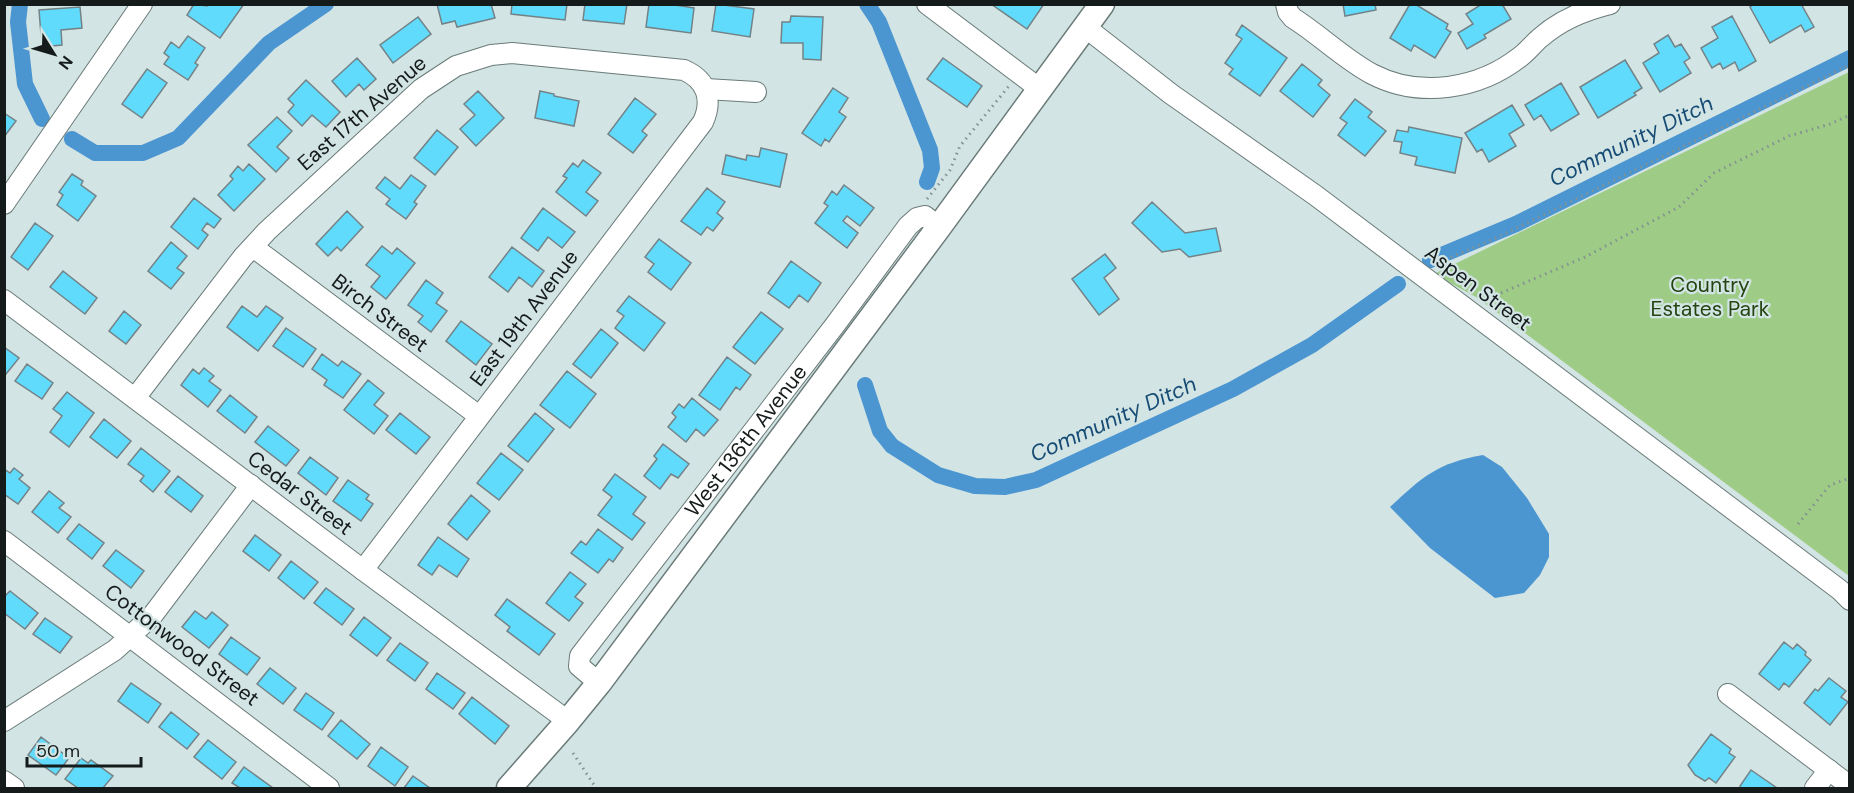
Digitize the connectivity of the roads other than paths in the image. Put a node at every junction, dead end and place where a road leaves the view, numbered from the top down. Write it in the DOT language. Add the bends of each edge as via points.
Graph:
graph roads {
  1 [pos="142,4"];
  2 [pos="927,4"];
  3 [pos="1102,4"];
  4 [pos="1610,4"];
  5 [pos="1286,6"];
  6 [pos="1085,27"];
  7 [pos="1040,88"];
  8 [pos="706,89"];
  9 [pos="756,92"];
  10 [pos="4,204"];
  11 [pos="253,247"];
  12 [pos="4,300"];
  13 [pos="135,398"];
  14 [pos="479,416"];
  15 [pos="250,485"];
  16 [pos="4,541"];
  17 [pos="363,570"];
  18 [pos="1846,595"];
  19 [pos="132,637"];
  20 [pos="1728,694"];
  21 [pos="4,721"];
  22 [pos="568,721"];
  23 [pos="1829,770"];
  24 [pos="4,781"];
  25 [pos="1850,786"];
  26 [pos="14,789"];
  27 [pos="329,789"];
  28 [pos="509,789"];
  29 [pos="1815,789"];
  1 -- 10 [label="street"];
  2 -- 7 [label="street"];
  3 -- 6 [label="main road, West 136th Avenue"];
  4 -- 5 [label="street" via="1558,25 1487,78 1433,88 1405,85 1372,74 1293,18"];
  6 -- 7 [label="main road, West 136th Avenue"];
  6 -- 18 [label="street, Aspen Street"];
  7 -- 22 [label="main road, West 136th Avenue"];
  8 -- 9 [label="street"];
  8 -- 11 [label="street, East 17th Avenue" via="684,70 512,53 472,60 421,89"];
  8 -- 14 [label="street, East 19th Avenue" via="709,100 704,122"];
  11 -- 13 [label="street, East 17th Avenue"];
  11 -- 14 [label="street, Birch Street"];
  12 -- 13 [label="street, Cedar Street"];
  13 -- 15 [label="street, Cedar Street"];
  14 -- 17 [label="street, East 19th Avenue"];
  15 -- 17 [label="street, Cedar Street"];
  15 -- 19 [label="street"];
  16 -- 19 [label="street, Cottonwood Street"];
  17 -- 22 [label="street, Cedar Street"];
  19 -- 21 [label="street"];
  19 -- 27 [label="street, Cottonwood Street"];
  20 -- 23 [label="street"];
  22 -- 28 [label="main road, West 136th Avenue"];
  23 -- 25 [label="street"];
  23 -- 29 [label="street"];
  24 -- 26 [label="street"];
}
